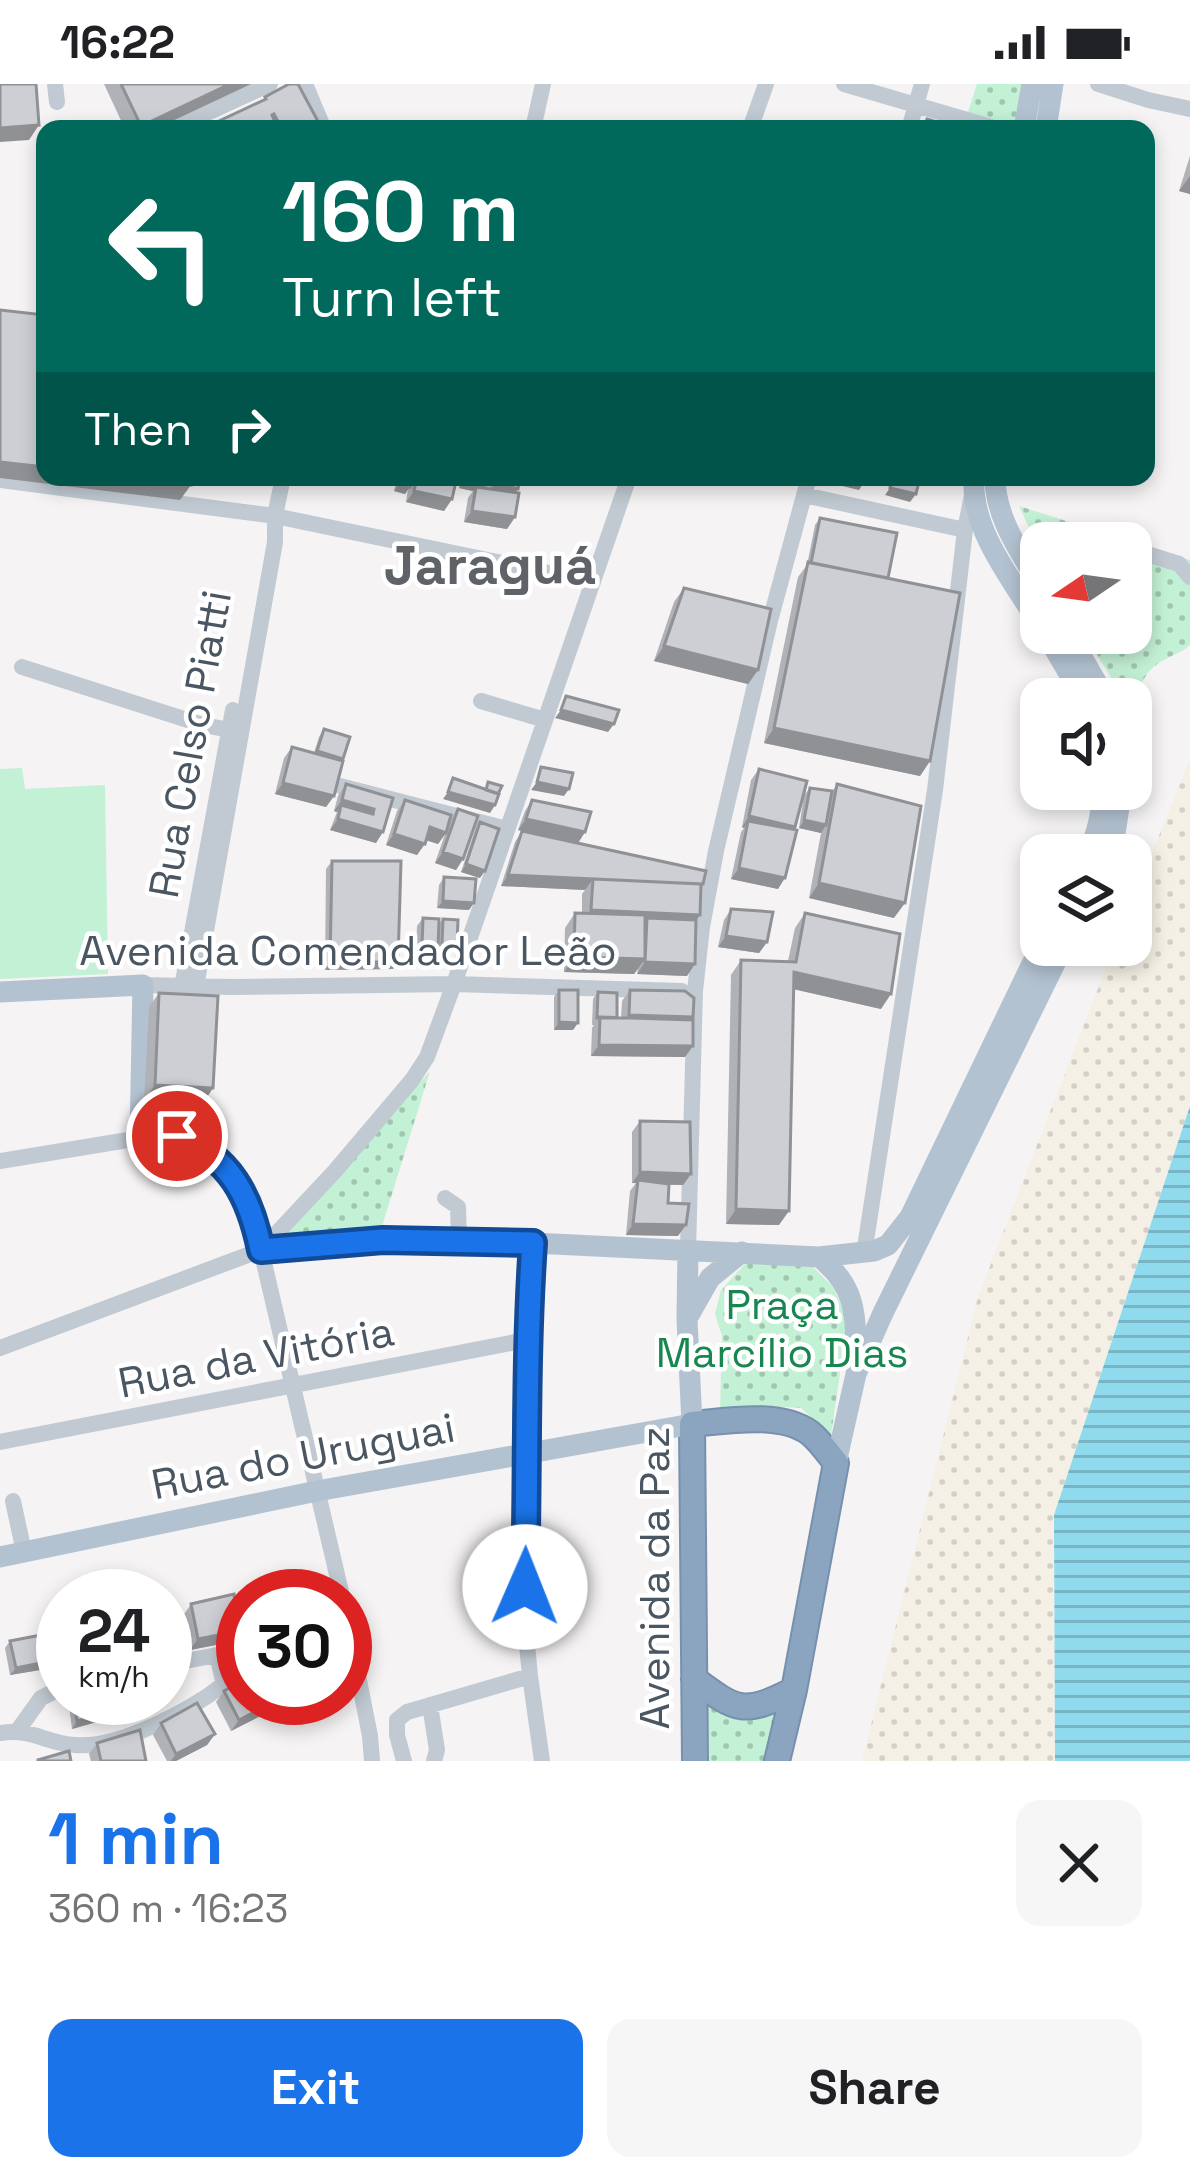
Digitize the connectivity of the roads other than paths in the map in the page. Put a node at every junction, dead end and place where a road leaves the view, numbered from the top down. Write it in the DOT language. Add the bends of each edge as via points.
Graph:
graph roads {
  1 [pos="270,84"];
  2 [pos="305,84"];
  3 [pos="543,84"];
  4 [pos="766,84"];
  5 [pos="844,84"];
  6 [pos="922,84"];
  7 [pos="1032,84"];
  8 [pos="1053,84"];
  9 [pos="1098,84"];
  10 [pos="915,106"];
  11 [pos="1190,109"];
  12 [pos="192,120"];
  13 [pos="320,120"];
  14 [pos="535,120"];
  15 [pos="754,120"];
  16 [pos="911,120"];
  17 [pos="966,120"];
  18 [pos="1026,120"];
  19 [pos="1047,120"];
  20 [pos="0,480"];
  21 [pos="36,485"];
  22 [pos="46,486"];
  23 [pos="281,486"];
  24 [pos="626,486"];
  25 [pos="806,486"];
  26 [pos="973,486"];
  27 [pos="974,486"];
  28 [pos="996,486"];
  29 [pos="275,516"];
  30 [pos="965,530"];
  31 [pos="1020,549"];
  32 [pos="1152,556"];
  33 [pos="1190,577"];
  34 [pos="592,582"];
  35 [pos="1020,592"];
  36 [pos="22,668"];
  37 [pos="481,701"];
  38 [pos="545,720"];
  39 [pos="230,730"];
  40 [pos="340,785"];
  41 [pos="508,829"];
  42 [pos="1031,966"];
  43 [pos="1054,966"];
  44 [pos="454,984"];
  45 [pos="143,986"];
  46 [pos="189,987"];
  47 [pos="695,991"];
  48 [pos="0,992"];
  49 [pos="140,1138"];
  50 [pos="0,1161"];
  51 [pos="445,1198"];
  52 [pos="459,1242"];
  53 [pos="533,1243"];
  54 [pos="261,1250"];
  55 [pos="688,1250"];
  56 [pos="742,1252"];
  57 [pos="864,1254"];
  58 [pos="819,1257"];
  59 [pos="687,1319"];
  60 [pos="526,1340"];
  61 [pos="0,1348"];
  62 [pos="856,1374"];
  63 [pos="294,1387"];
  64 [pos="692,1424"];
  65 [pos="0,1442"];
  66 [pos="528,1451"];
  67 [pos="836,1463"];
  68 [pos="317,1490"];
  69 [pos="14,1501"];
  70 [pos="24,1552"];
  71 [pos="0,1557"];
  72 [pos="336,1569"];
  73 [pos="192,1660"];
  74 [pos="530,1676"];
  75 [pos="694,1678"];
  76 [pos="794,1690"];
  77 [pos="192,1702"];
  78 [pos="36,1703"];
  79 [pos="430,1705"];
  80 [pos="149,1725"];
  81 [pos="368,1725"];
  82 [pos="9,1732"];
  83 [pos="372,1761"];
  84 [pos="404,1761"];
  85 [pos="434,1761"];
  86 [pos="542,1761"];
  87 [pos="694,1761"];
  88 [pos="777,1761"];
  1 -- 12 [label="street"];
  2 -- 13 [label="street"];
  3 -- 14 [label="street"];
  4 -- 15 [label="street"];
  5 -- 10 [label="street"];
  6 -- 10 [label="street"];
  7 -- 18 [label="main road"];
  8 -- 19 [label="main road"];
  9 -- 11 [label="street"];
  10 -- 16 [label="street"];
  10 -- 17 [label="street"];
  20 -- 21 [label="street"];
  22 -- 29 [label="street"];
  23 -- 29 [label="street, Rua Celso Piatti"];
  24 -- 34 [label="street"];
  25 -- 30 [label="street"];
  25 -- 47 [label="street" via="716,850"];
  26 -- 30 [label="street"];
  27 -- 35 [label="main road" via="980,521"];
  28 -- 31 [label="main road"];
  29 -- 34 [label="street"];
  29 -- 39 [label="street, Rua Celso Piatti"];
  29 -- 46 [label="street, Rua Celso Piatti"];
  30 -- 57 [label="street"];
  32 -- 33 [label="street"];
  34 -- 38 [label="street"];
  36 -- 39 [label="street"];
  37 -- 38 [label="street"];
  38 -- 41 [label="street"];
  39 -- 46 [label="street, Rua Celso Piatti"];
  40 -- 41 [label="street"];
  41 -- 44 [label="street"];
  42 -- 57 [label="main road" via="910,1217 888,1245"];
  43 -- 62 [label="main road"];
  44 -- 46 [label="street, Avenida Comendador Leão"];
  44 -- 47 [label="street, Avenida Comendador Leão"];
  44 -- 54 [label="street" via="412,1080"];
  45 -- 46 [label="street, Avenida Comendador Leão"];
  45 -- 48 [label="main road, Avenida Comendador Leão"];
  45 -- 49 [label="main road"];
  47 -- 55 [label="street"];
  49 -- 50 [label="street"];
  49 -- 54 [label="main road" via="177,1136 230,1173"];
  51 -- 52 [label="street" via="458,1208"];
  52 -- 53 [label="main road"];
  52 -- 54 [label="main road"];
  53 -- 55 [label="main road"];
  53 -- 60 [label="street"];
  54 -- 61 [label="street"];
  54 -- 63 [label="street"];
  55 -- 56 [label="main road"];
  55 -- 59 [label="main road, Avenida da Paz"];
  56 -- 58 [label="main road"];
  56 -- 59 [label="main road" via="710,1278"];
  57 -- 58 [label="main road"];
  58 -- 62 [label="main road" via="853,1304"];
  59 -- 64 [label="main road, Avenida da Paz"];
  60 -- 63 [label="street, Rua da Vitória"];
  60 -- 66 [label="street"];
  62 -- 67 [label="main road"];
  63 -- 65 [label="street, Rua da Vitória"];
  63 -- 68 [label="street"];
  64 -- 66 [label="main road, Rua do Uruguai"];
  64 -- 67 [label="highway" via="795,1424"];
  64 -- 75 [label="highway, Avenida da Paz"];
  66 -- 68 [label="main road, Rua do Uruguai"];
  66 -- 74 [label="street"];
  67 -- 76 [label="highway"];
  68 -- 70 [label="main road, Rua do Uruguai"];
  68 -- 72 [label="street"];
  69 -- 70 [label="street"];
  70 -- 71 [label="main road, Rua do Uruguai"];
  73 -- 77 [label="street" via="217,1655 224,1684"];
  74 -- 79 [label="street"];
  74 -- 86 [label="street"];
  75 -- 76 [label="highway" via="732,1706 758,1706"];
  75 -- 87 [label="highway, Avenida da Paz"];
  76 -- 88 [label="highway"];
  78 -- 82 [label="street"];
  79 -- 84 [label="street" via="397,1720"];
  79 -- 85 [label="street"];
  80 -- 82 [label="street" via="109,1742 74,1745"];
  81 -- 83 [label="street"];
}
